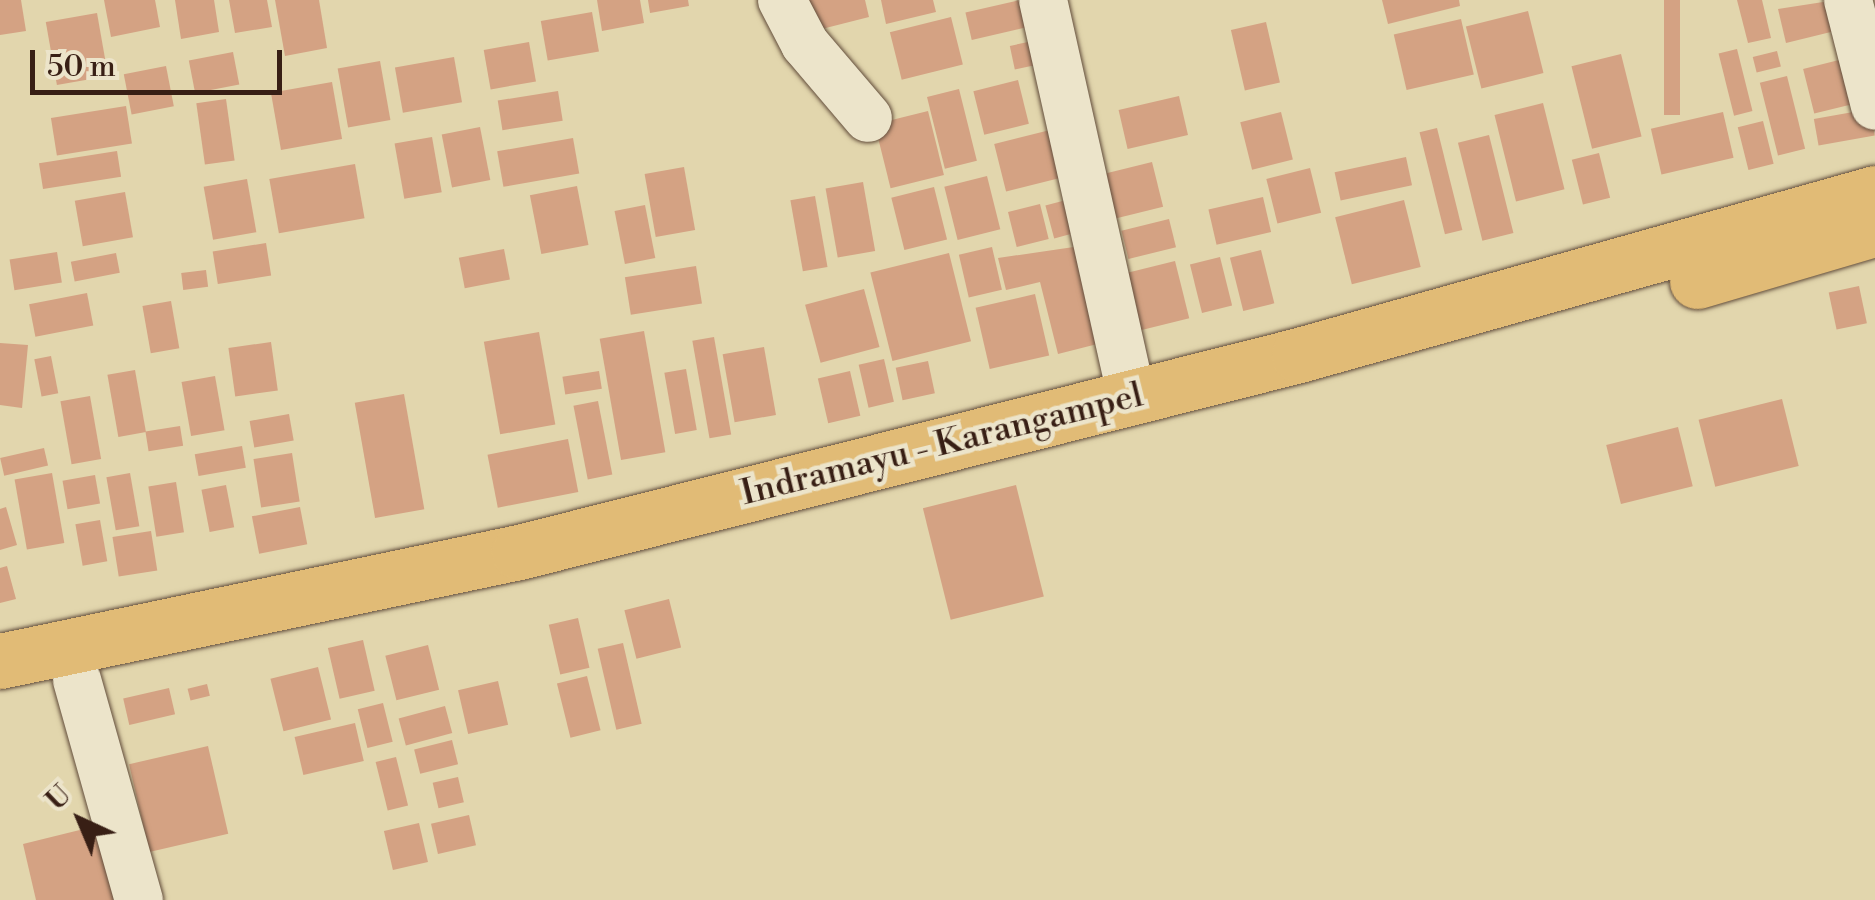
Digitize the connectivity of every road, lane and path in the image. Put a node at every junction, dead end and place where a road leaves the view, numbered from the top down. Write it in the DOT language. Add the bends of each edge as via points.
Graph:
graph roads {
  1 [pos="782,0"];
  2 [pos="1043,0"];
  3 [pos="1848,0"];
  4 [pos="1875,106"];
  5 [pos="868,118"];
  6 [pos="1875,192"];
  7 [pos="1875,229"];
  8 [pos="1796,232"];
  9 [pos="1145,406"];
  10 [pos="0,661"];
  11 [pos="77,680"];
  12 [pos="0,696"];
  13 [pos="139,900"];
  1 -- 5 [label="street" via="805,44"];
  2 -- 9 [label="street"];
  3 -- 4 [label="street"];
  6 -- 8 [label="main road, Indramayu - Karangampel"];
  7 -- 8 [label="main road, Indramayu - Karangampel"];
  8 -- 9 [label="main road, Indramayu - Karangampel"];
  9 -- 10 [label="main road, Indramayu - Karangampel" via="519,552"];
  9 -- 11 [label="main road" via="409,613"];
  11 -- 12 [label="main road"];
  11 -- 13 [label="street"];
}
